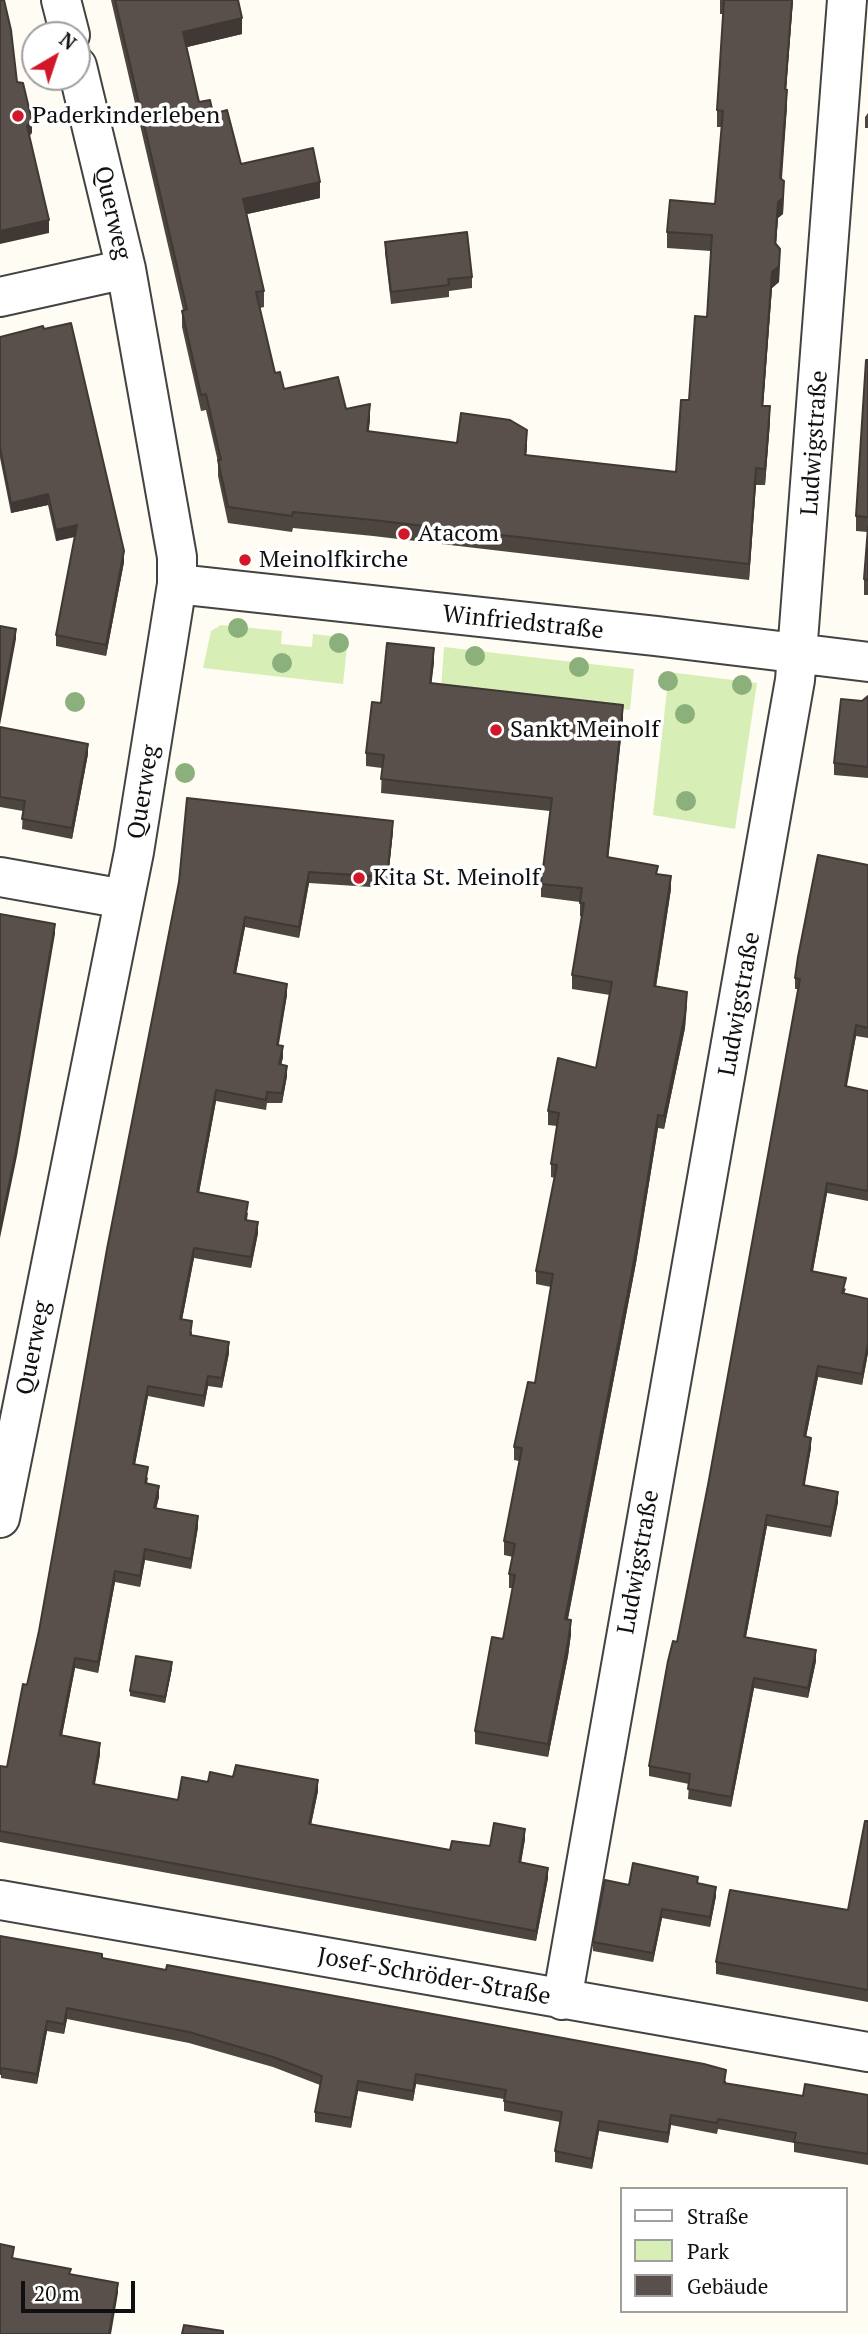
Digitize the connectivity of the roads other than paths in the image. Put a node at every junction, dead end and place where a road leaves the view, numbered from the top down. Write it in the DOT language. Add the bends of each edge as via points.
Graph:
graph roads {
  1 [pos="61,0"];
  2 [pos="847,0"];
  3 [pos="66,21"];
  4 [pos="83,91"];
  5 [pos="126,269"];
  6 [pos="0,297"];
  7 [pos="177,584"];
  8 [pos="799,654"];
  9 [pos="868,662"];
  10 [pos="0,877"];
  11 [pos="124,899"];
  12 [pos="0,1518"];
  13 [pos="0,1900"];
  14 [pos="562,2000"];
  15 [pos="868,2052"];
  1 -- 3 [label="street"];
  2 -- 8 [label="street, Ludwigstraße"];
  4 -- 5 [label="street, Querweg"];
  5 -- 6 [label="street"];
  5 -- 7 [label="street, Querweg" via="177,557"];
  7 -- 8 [label="street, Winfriedstraße"];
  7 -- 11 [label="street, Querweg"];
  8 -- 9 [label="street, Winfriedstraße"];
  8 -- 14 [label="street, Ludwigstraße" via="782,771"];
  10 -- 11 [label="street"];
  11 -- 12 [label="street, Querweg"];
  13 -- 14 [label="street, Josef-Schröder-Straße"];
  14 -- 15 [label="street, Josef-Schröder-Straße"];
}
